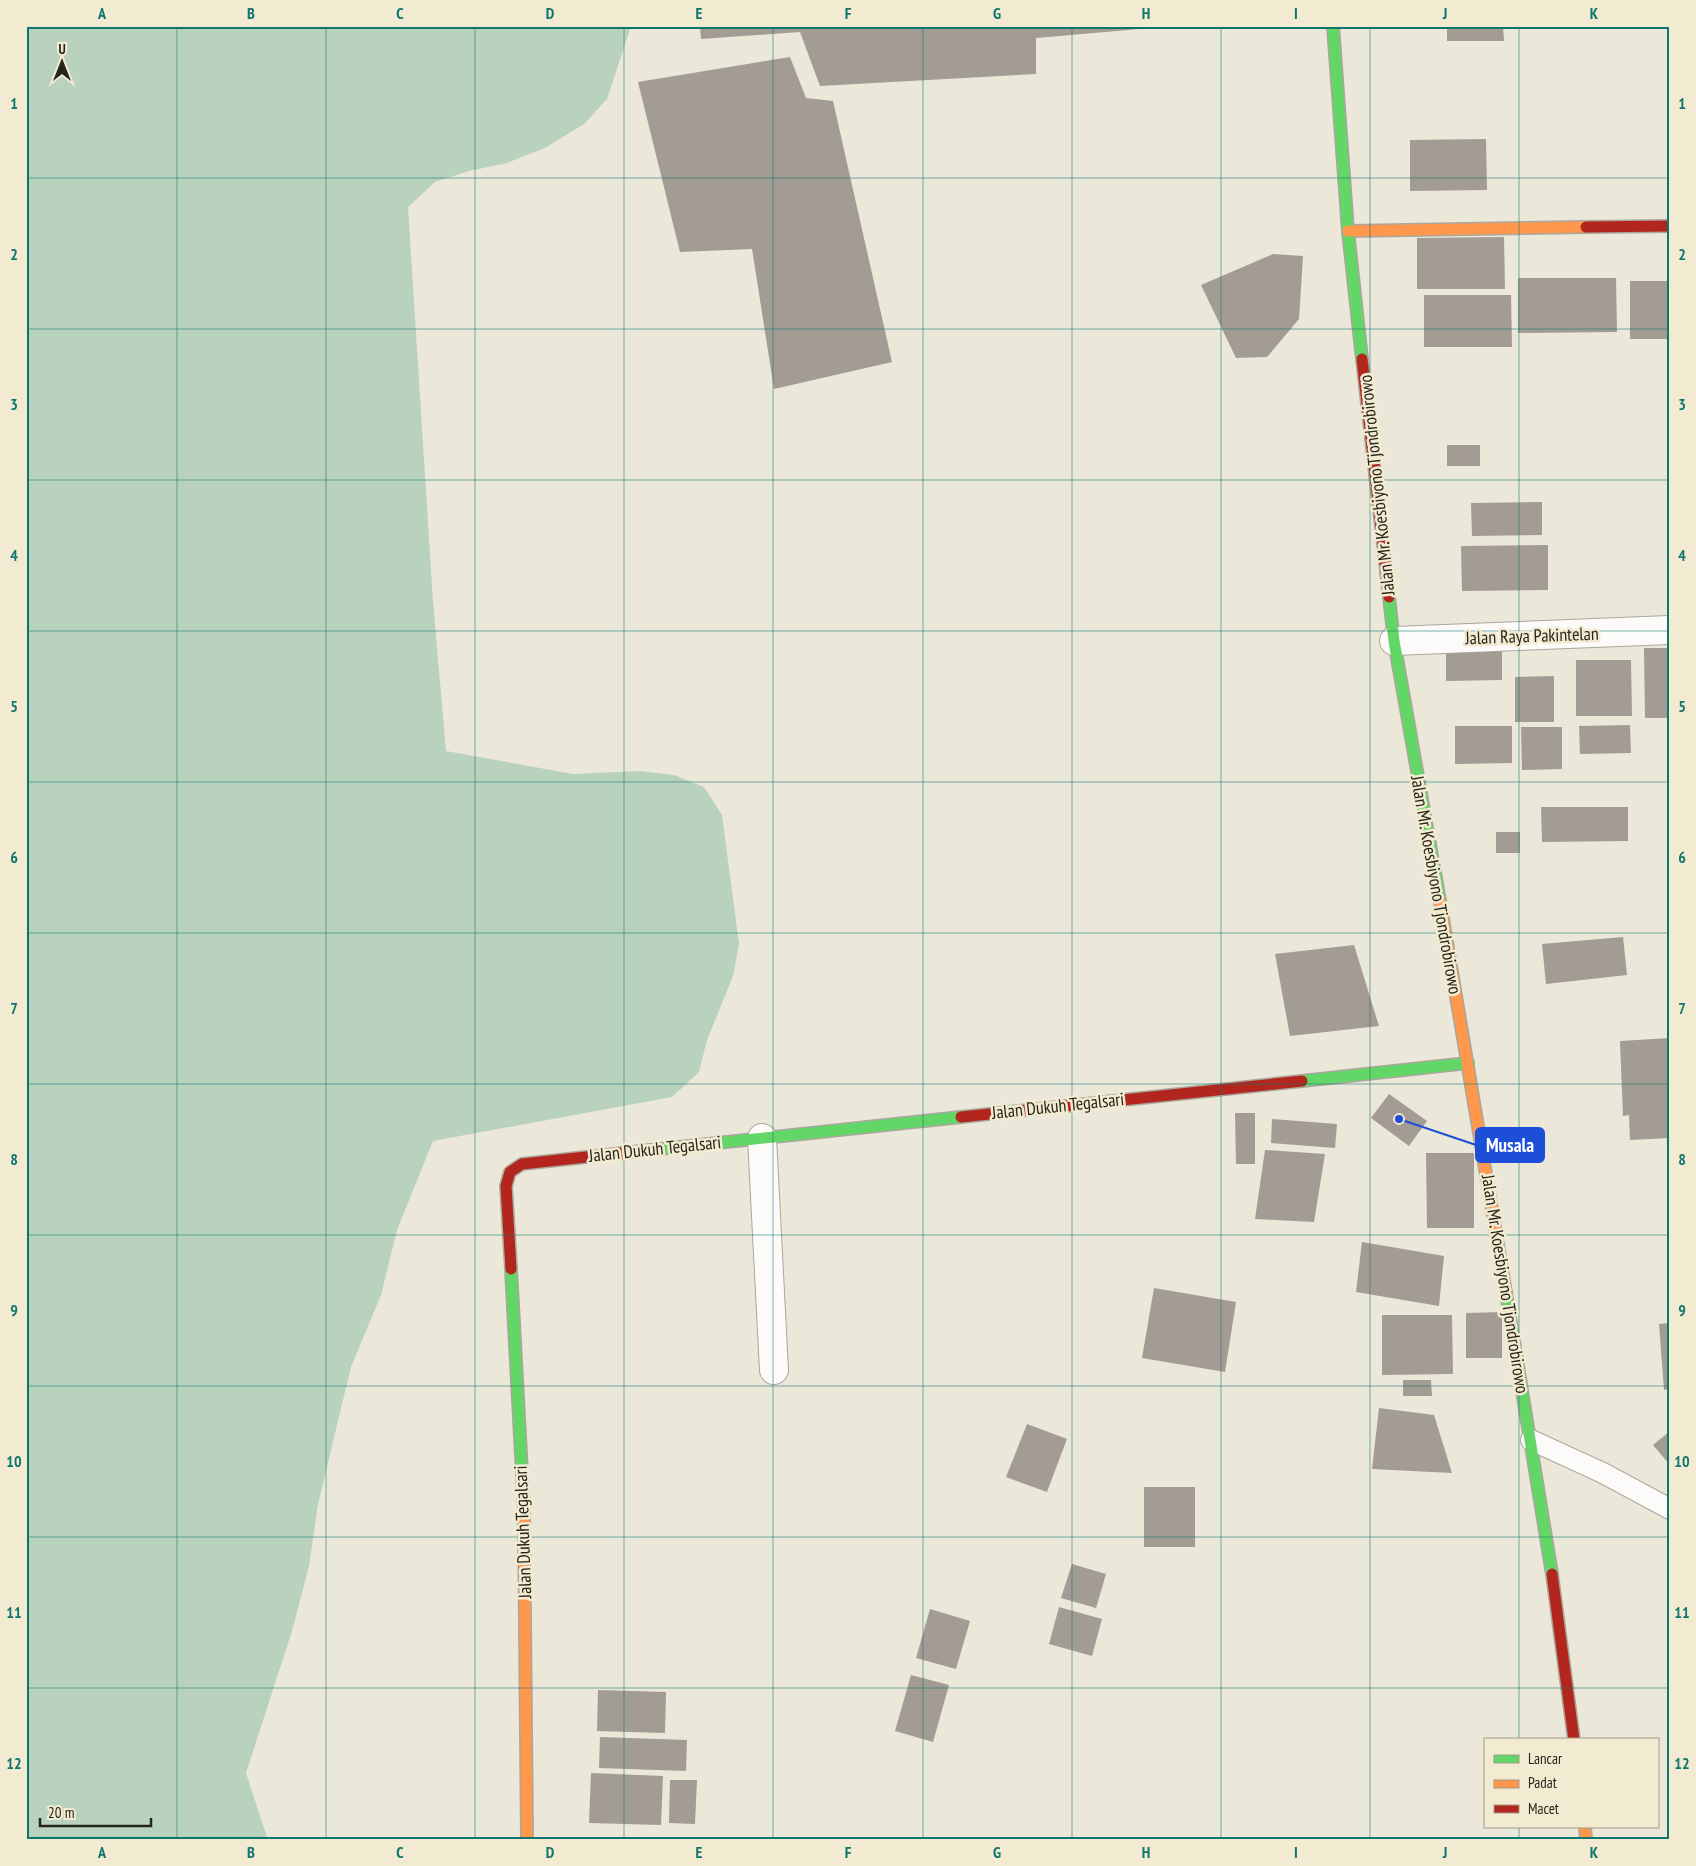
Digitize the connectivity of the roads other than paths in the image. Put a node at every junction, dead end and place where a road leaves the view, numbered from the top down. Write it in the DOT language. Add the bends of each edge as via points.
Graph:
graph roads {
  1 [pos="1333,26"];
  2 [pos="1670,226"];
  3 [pos="1348,231"];
  4 [pos="1670,630"];
  5 [pos="1394,641"];
  6 [pos="1468,1062"];
  7 [pos="762,1138"];
  8 [pos="774,1370"];
  9 [pos="1530,1440"];
  10 [pos="1670,1509"];
  11 [pos="1574,1738"];
  12 [pos="527,1840"];
  1 -- 3 [label="street, Jalan Mr. Koesbiyono Tjondrobirowo"];
  2 -- 3 [label="street"];
  3 -- 5 [label="street, Jalan Mr. Koesbiyono Tjondrobirowo"];
  4 -- 5 [label="street, Jalan Raya Pakintelan"];
  5 -- 6 [label="street, Jalan Mr. Koesbiyono Tjondrobirowo"];
  6 -- 7 [label="street, Jalan Dukuh Tegalsari"];
  6 -- 9 [label="street, Jalan Mr. Koesbiyono Tjondrobirowo"];
  7 -- 8 [label="street"];
  7 -- 12 [label="street, Jalan Dukuh Tegalsari" via="522,1164 515,1167 507,1178 525,1523"];
  9 -- 10 [label="lane" via="1603,1473"];
  9 -- 11 [label="street, Jalan Mr. Koesbiyono Tjondrobirowo" via="1550,1552"];
}
